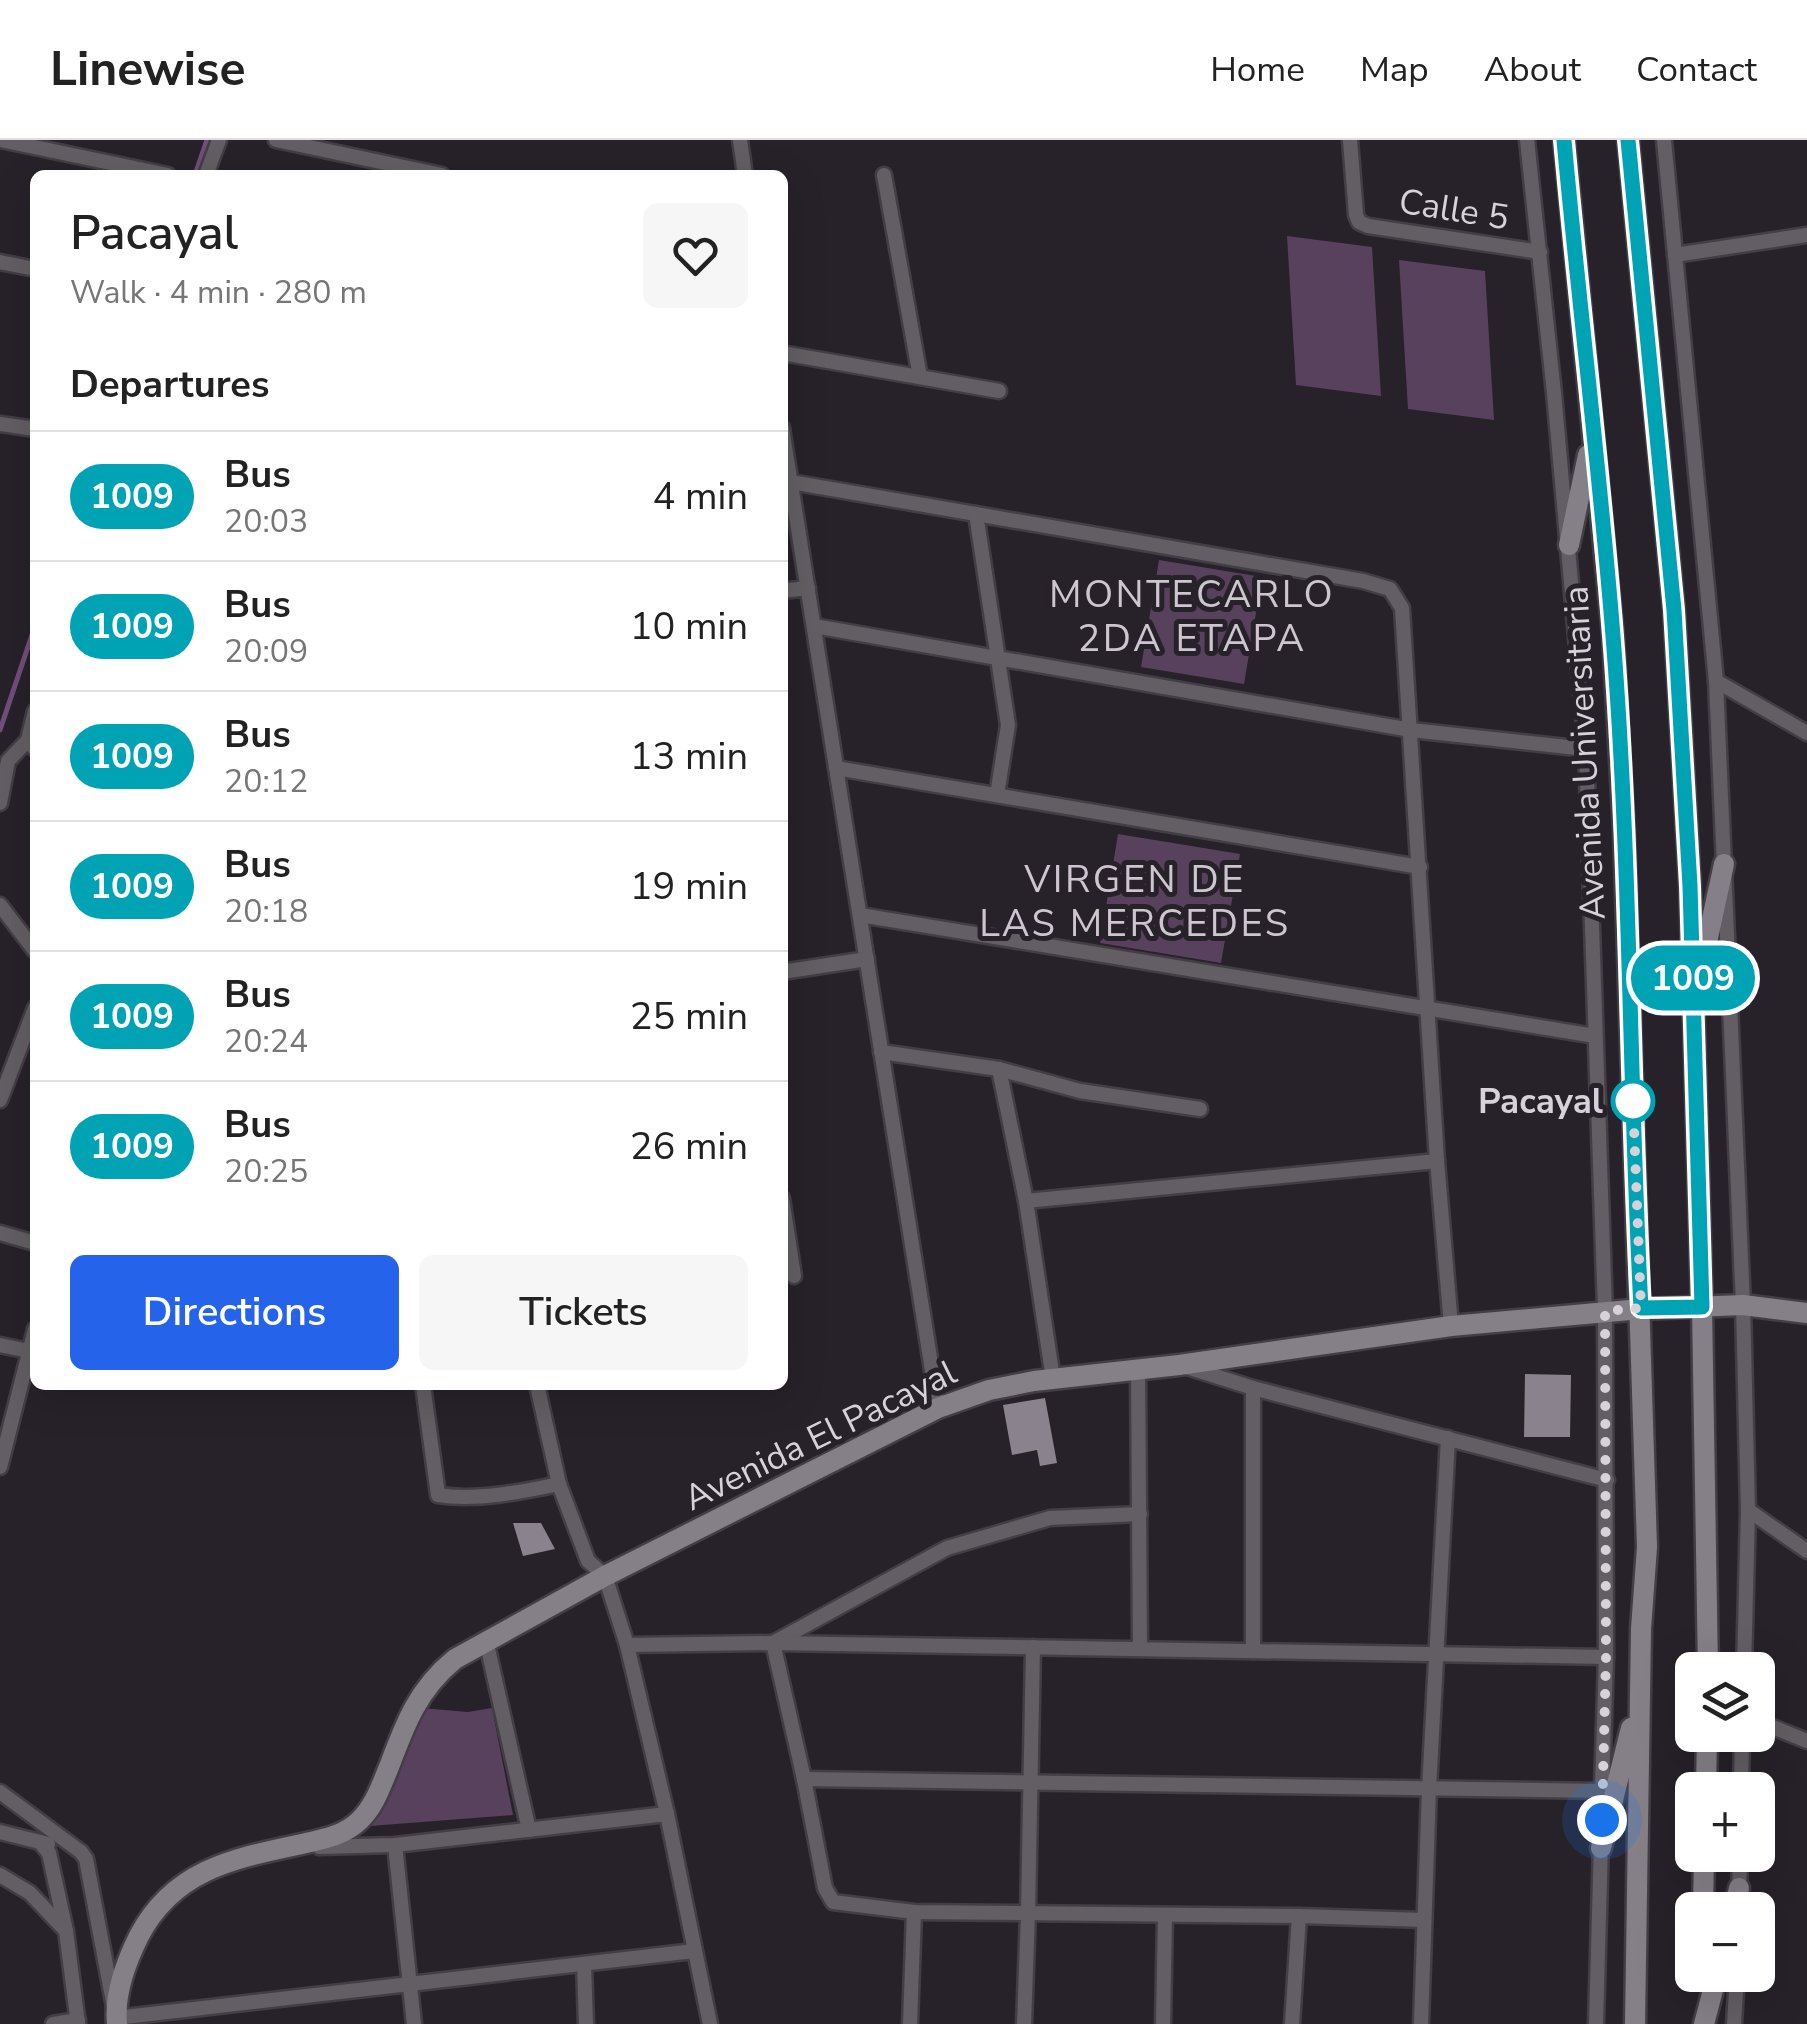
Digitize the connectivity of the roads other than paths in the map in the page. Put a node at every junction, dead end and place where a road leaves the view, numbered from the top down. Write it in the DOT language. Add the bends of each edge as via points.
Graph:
graph roads {
  1 [pos="1,140"];
  2 [pos="219,140"];
  3 [pos="276,140"];
  4 [pos="740,140"];
  5 [pos="1350,140"];
  6 [pos="1527,140"];
  7 [pos="1564,140"];
  8 [pos="1628,140"];
  9 [pos="1664,140"];
  10 [pos="51,145"];
  11 [pos="148,170"];
  12 [pos="208,170"];
  13 [pos="395,170"];
  14 [pos="743,170"];
  15 [pos="884,176"];
  16 [pos="1807,235"];
  17 [pos="1540,252"];
  18 [pos="1675,255"];
  19 [pos="0,262"];
  20 [pos="30,268"];
  21 [pos="788,354"];
  22 [pos="920,377"];
  23 [pos="999,391"];
  24 [pos="0,424"];
  25 [pos="30,427"];
  26 [pos="1593,433"];
  27 [pos="788,464"];
  28 [pos="791,482"];
  29 [pos="976,514"];
  30 [pos="1568,545"];
  31 [pos="808,588"];
  32 [pos="788,591"];
  33 [pos="814,626"];
  34 [pos="998,658"];
  35 [pos="1716,682"];
  36 [pos="1412,730"];
  37 [pos="1807,733"];
  38 [pos="30,745"];
  39 [pos="1586,749"];
  40 [pos="4,760"];
  41 [pos="836,768"];
  42 [pos="997,796"];
  43 [pos="0,803"];
  44 [pos="1724,864"];
  45 [pos="1420,867"];
  46 [pos="0,904"];
  47 [pos="860,915"];
  48 [pos="30,945"];
  49 [pos="867,959"];
  50 [pos="788,971"];
  51 [pos="1693,1005"];
  52 [pos="1428,1010"];
  53 [pos="30,1021"];
  54 [pos="1595,1036"];
  55 [pos="882,1052"];
  56 [pos="999,1069"];
  57 [pos="0,1100"];
  58 [pos="1200,1108"];
  59 [pos="1438,1160"];
  60 [pos="1026,1200"];
  61 [pos="0,1233"];
  62 [pos="788,1237"];
  63 [pos="30,1242"];
  64 [pos="794,1276"];
  65 [pos="1743,1306"];
  66 [pos="1702,1307"];
  67 [pos="1641,1308"];
  68 [pos="1605,1311"];
  69 [pos="1807,1312"];
  70 [pos="1452,1326"];
  71 [pos="0,1344"];
  72 [pos="30,1351"];
  73 [pos="1179,1365"];
  74 [pos="1138,1369"];
  75 [pos="1053,1379"];
  76 [pos="1253,1388"];
  77 [pos="424,1390"];
  78 [pos="538,1390"];
  79 [pos="938,1408"];
  80 [pos="1448,1438"];
  81 [pos="1,1462"];
  82 [pos="1606,1480"];
  83 [pos="559,1484"];
  84 [pos="1748,1510"];
  85 [pos="1140,1514"];
  86 [pos="1807,1551"];
  87 [pos="605,1576"];
  88 [pos="486,1640"];
  89 [pos="773,1642"];
  90 [pos="627,1644"];
  91 [pos="1033,1647"];
  92 [pos="1140,1649"];
  93 [pos="1253,1652"];
  94 [pos="1708,1652"];
  95 [pos="1744,1652"];
  96 [pos="1436,1654"];
  97 [pos="1606,1657"];
  98 [pos="1640,1692"];
  99 [pos="1775,1728"];
  100 [pos="1807,1740"];
  101 [pos="804,1778"];
  102 [pos="1031,1782"];
  103 [pos="1429,1788"];
  104 [pos="1602,1791"];
  105 [pos="0,1792"];
  106 [pos="667,1814"];
  107 [pos="529,1830"];
  108 [pos="0,1832"];
  109 [pos="40,1842"];
  110 [pos="395,1845"];
  111 [pos="287,1848"];
  112 [pos="1601,1848"];
  113 [pos="81,1852"];
  114 [pos="1739,1872"];
  115 [pos="0,1875"];
  116 [pos="1739,1888"];
  117 [pos="1738,1892"];
  118 [pos="914,1912"];
  119 [pos="1028,1914"];
  120 [pos="1165,1915"];
  121 [pos="1299,1916"];
  122 [pos="1424,1920"];
  123 [pos="66,1931"];
  124 [pos="694,1951"];
  125 [pos="584,1964"];
  126 [pos="410,1984"];
  127 [pos="1702,1992"];
  128 [pos="1712,1992"];
  129 [pos="1735,1992"];
  130 [pos="116,2021"];
  131 [pos="78,2022"];
  132 [pos="53,2024"];
  133 [pos="414,2024"];
  134 [pos="586,2024"];
  135 [pos="710,2024"];
  136 [pos="910,2024"];
  137 [pos="1024,2024"];
  138 [pos="1163,2024"];
  139 [pos="1292,2024"];
  140 [pos="1421,2024"];
  141 [pos="1596,2024"];
  142 [pos="1636,2024"];
  143 [pos="1702,2024"];
  144 [pos="1734,2024"];
  1 -- 10 [label="street"];
  2 -- 12 [label="street"];
  3 -- 13 [label="street"];
  4 -- 14 [label="street"];
  5 -- 17 [label="street, Calle 5" via="1359,222"];
  6 -- 17 [label="street"];
  7 -- 26 [label="street, Avenida Universitaria"];
  8 -- 51 [label="street" via="1674,610"];
  9 -- 18 [label="street"];
  10 -- 11 [label="street"];
  15 -- 22 [label="street"];
  16 -- 18 [label="street"];
  17 -- 30 [label="street"];
  18 -- 35 [label="street"];
  19 -- 20 [label="street"];
  21 -- 22 [label="street"];
  22 -- 23 [label="street"];
  24 -- 25 [label="street"];
  26 -- 30 [label="street"];
  26 -- 67 [label="street, Avenida Universitaria" via="1623,812"];
  27 -- 28 [label="street"];
  28 -- 29 [label="street"];
  28 -- 31 [label="street"];
  29 -- 34 [label="street"];
  29 -- 36 [label="street" via="1390,589 1402,608"];
  30 -- 39 [label="street"];
  31 -- 32 [label="street"];
  31 -- 33 [label="street"];
  33 -- 34 [label="street"];
  33 -- 41 [label="street"];
  34 -- 36 [label="street"];
  34 -- 42 [label="street" via="1008,726"];
  35 -- 37 [label="street"];
  35 -- 44 [label="street"];
  36 -- 39 [label="street"];
  36 -- 45 [label="street"];
  38 -- 40 [label="street"];
  39 -- 54 [label="street"];
  40 -- 43 [label="street"];
  41 -- 42 [label="street"];
  41 -- 47 [label="street"];
  42 -- 45 [label="street"];
  44 -- 51 [label="street"];
  44 -- 65 [label="street"];
  45 -- 52 [label="street"];
  46 -- 48 [label="street"];
  47 -- 49 [label="street"];
  47 -- 52 [label="street"];
  49 -- 50 [label="street"];
  49 -- 55 [label="street"];
  51 -- 66 [label="street"];
  52 -- 54 [label="street"];
  52 -- 59 [label="street"];
  53 -- 57 [label="street"];
  54 -- 68 [label="street"];
  55 -- 56 [label="street"];
  55 -- 79 [label="street"];
  56 -- 58 [label="street" via="1080,1091"];
  56 -- 60 [label="street"];
  59 -- 60 [label="street"];
  59 -- 70 [label="street"];
  60 -- 75 [label="street"];
  61 -- 63 [label="street"];
  62 -- 64 [label="street"];
  65 -- 66 [label="street, Avenida El Pacayal"];
  65 -- 69 [label="street, Avenida El Pacayal"];
  65 -- 84 [label="street"];
  66 -- 67 [label="street, Avenida El Pacayal"];
  66 -- 94 [label="street"];
  67 -- 68 [label="street, Avenida El Pacayal"];
  67 -- 98 [label="street, Avenida Universitaria" via="1647,1547"];
  68 -- 70 [label="street, Avenida El Pacayal"];
  68 -- 82 [label="street"];
  70 -- 73 [label="street, Avenida El Pacayal"];
  71 -- 72 [label="street"];
  72 -- 81 [label="street"];
  73 -- 74 [label="street, Avenida El Pacayal"];
  73 -- 76 [label="street"];
  74 -- 75 [label="street, Avenida El Pacayal"];
  74 -- 85 [label="street"];
  75 -- 79 [label="street, Avenida El Pacayal" via="988,1390"];
  76 -- 80 [label="street"];
  76 -- 93 [label="street"];
  77 -- 83 [label="street" via="438,1496"];
  78 -- 83 [label="street"];
  79 -- 87 [label="street, Avenida El Pacayal"];
  80 -- 82 [label="street"];
  80 -- 96 [label="street"];
  82 -- 97 [label="street"];
  83 -- 87 [label="street" via="588,1561"];
  84 -- 86 [label="street"];
  84 -- 95 [label="street"];
  85 -- 89 [label="street" via="1050,1518 947,1548"];
  85 -- 92 [label="street"];
  87 -- 88 [label="street, Avenida El Pacayal"];
  87 -- 90 [label="street"];
  88 -- 107 [label="street"];
  88 -- 111 [label="street, Avenida El Pacayal" via="435,1675 421,1693 361,1820 340,1834"];
  89 -- 90 [label="street"];
  89 -- 91 [label="street"];
  89 -- 101 [label="street"];
  90 -- 106 [label="street"];
  91 -- 92 [label="street"];
  91 -- 102 [label="street"];
  92 -- 93 [label="street"];
  93 -- 96 [label="street"];
  96 -- 97 [label="street"];
  96 -- 103 [label="street"];
  97 -- 104 [label="street"];
  98 -- 112 [label="street"];
  98 -- 142 [label="street, Avenida Universitaria"];
  99 -- 100 [label="street"];
  101 -- 102 [label="street"];
  101 -- 118 [label="street" via="833,1902"];
  102 -- 103 [label="street"];
  102 -- 119 [label="street"];
  103 -- 104 [label="street"];
  103 -- 122 [label="street"];
  104 -- 112 [label="street"];
  105 -- 113 [label="street"];
  106 -- 107 [label="street"];
  106 -- 124 [label="street"];
  107 -- 110 [label="street"];
  108 -- 109 [label="street"];
  109 -- 113 [label="street"];
  109 -- 123 [label="street" via="49,1853"];
  110 -- 111 [label="street"];
  110 -- 126 [label="street"];
  111 -- 130 [label="street, Avenida El Pacayal" via="210,1868 162,1903 132,1950"];
  112 -- 141 [label="street"];
  113 -- 130 [label="street"];
  114 -- 116 [label="street"];
  115 -- 123 [label="street" via="30,1893"];
  116 -- 117 [label="street"];
  118 -- 119 [label="street"];
  118 -- 136 [label="street"];
  119 -- 120 [label="street"];
  119 -- 137 [label="street"];
  120 -- 121 [label="street"];
  120 -- 138 [label="street"];
  121 -- 122 [label="street"];
  121 -- 139 [label="street"];
  122 -- 140 [label="street"];
  123 -- 131 [label="street"];
  124 -- 125 [label="street"];
  124 -- 135 [label="street"];
  125 -- 126 [label="street"];
  125 -- 134 [label="street"];
  126 -- 130 [label="street"];
  126 -- 133 [label="street"];
  127 -- 143 [label="street"];
  128 -- 143 [label="street"];
  129 -- 144 [label="street"];
  131 -- 132 [label="street"];
}
